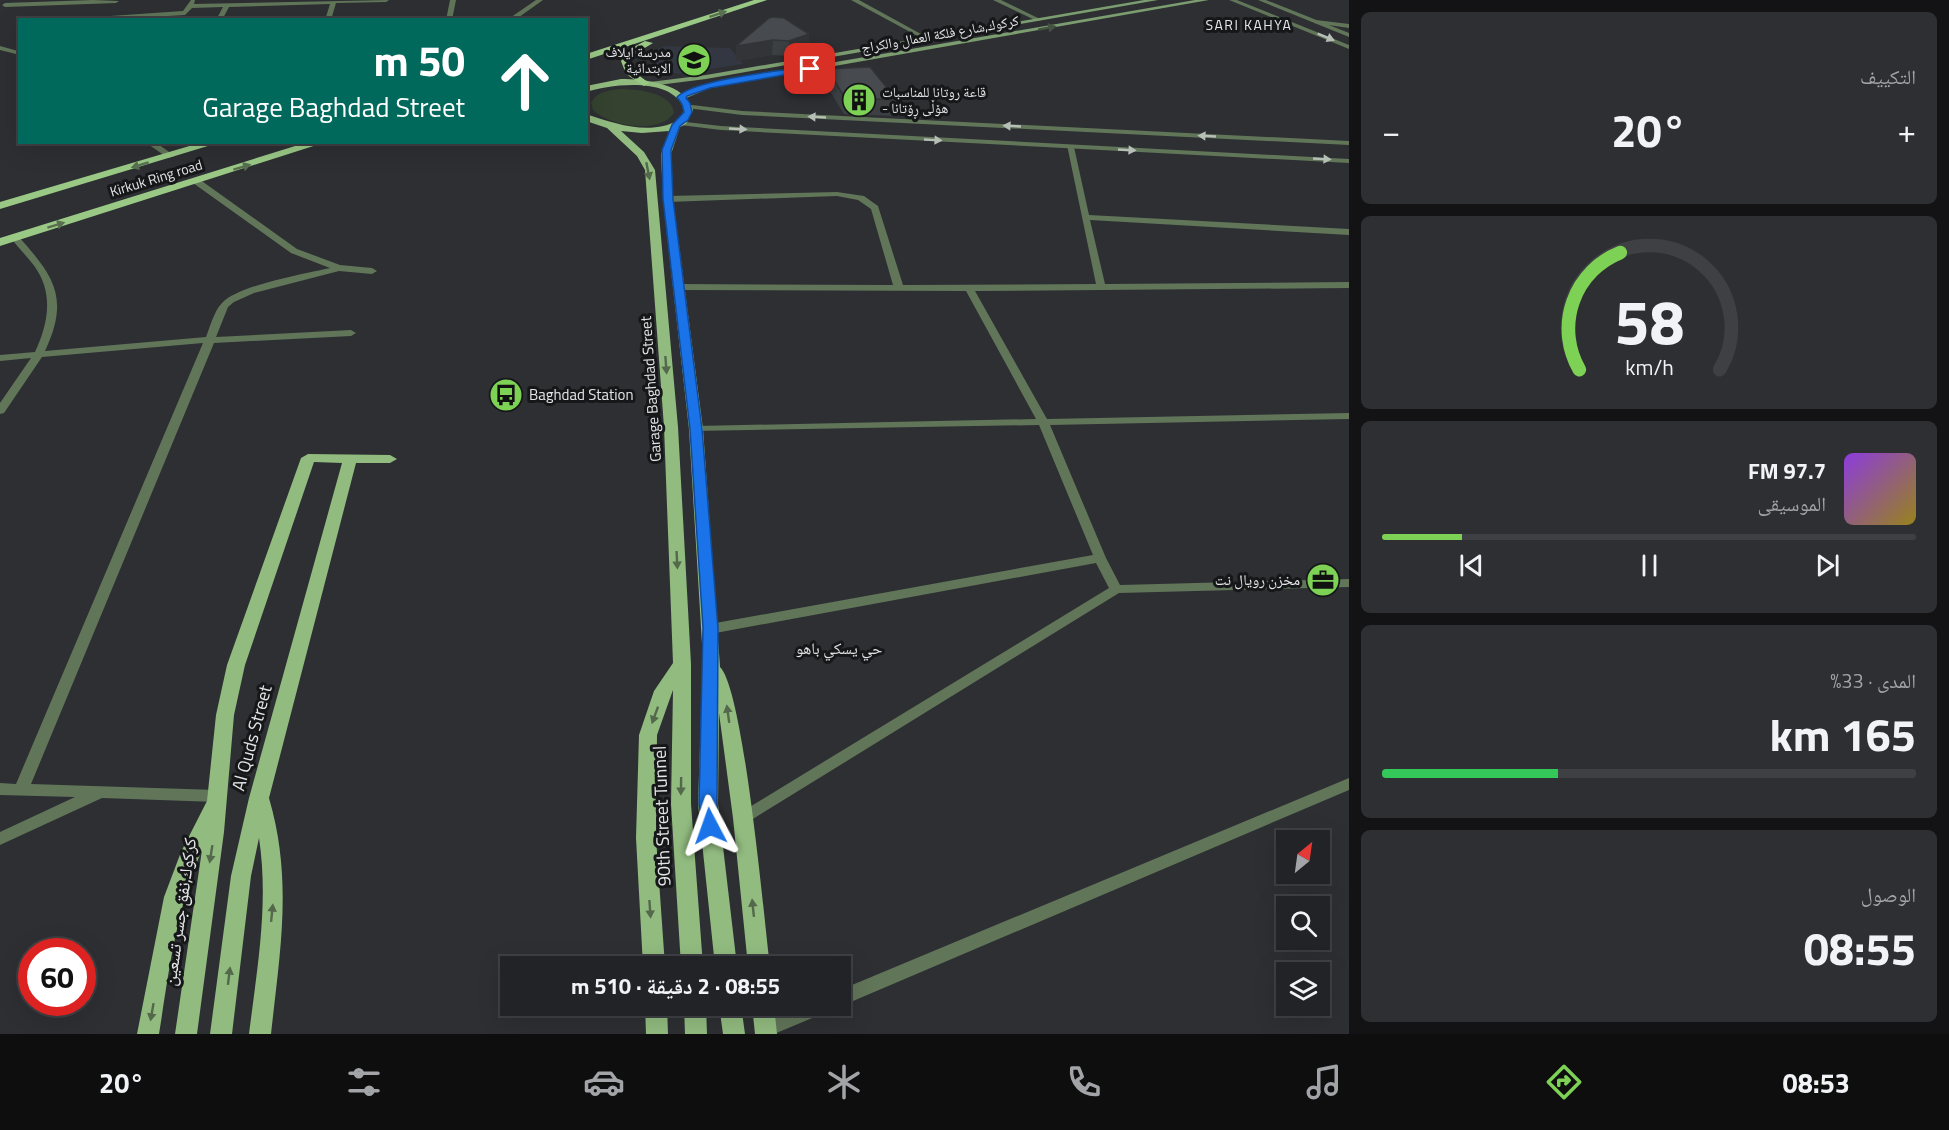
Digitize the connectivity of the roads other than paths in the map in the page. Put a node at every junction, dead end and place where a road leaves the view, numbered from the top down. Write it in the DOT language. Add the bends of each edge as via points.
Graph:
graph roads {
  1 [pos="116,0"];
  2 [pos="386,0"];
  3 [pos="453,0"];
  4 [pos="540,0"];
  5 [pos="763,0"];
  6 [pos="854,0"];
  7 [pos="996,0"];
  8 [pos="1155,0"];
  9 [pos="1206,0"];
  10 [pos="1232,0"];
  11 [pos="1261,0"];
  12 [pos="334,1"];
  13 [pos="53,2"];
  14 [pos="282,2"];
  15 [pos="192,3"];
  16 [pos="5,5"];
  17 [pos="227,5"];
  18 [pos="125,18"];
  19 [pos="220,18"];
  20 [pos="329,18"];
  21 [pos="449,18"];
  22 [pos="513,18"];
  23 [pos="1039,20"];
  24 [pos="1316,22"];
  25 [pos="1349,26"];
  26 [pos="673,29"];
  27 [pos="1349,35"];
  28 [pos="927,39"];
  29 [pos="1349,47"];
  30 [pos="3,49"];
  31 [pos="18,52"];
  32 [pos="588,56"];
  33 [pos="0,60"];
  34 [pos="647,84"];
  35 [pos="588,88"];
  36 [pos="681,97"];
  37 [pos="687,106"];
  38 [pos="588,118"];
  39 [pos="678,124"];
  40 [pos="612,128"];
  41 [pos="1245,138"];
  42 [pos="1349,143"];
  43 [pos="152,144"];
  44 [pos="204,144"];
  45 [pos="315,144"];
  46 [pos="187,147"];
  47 [pos="1070,147"];
  48 [pos="171,156"];
  49 [pos="1258,156"];
  50 [pos="1349,160"];
  51 [pos="196,181"];
  52 [pos="668,199"];
  53 [pos="0,206"];
  54 [pos="1087,217"];
  55 [pos="1349,231"];
  56 [pos="15,238"];
  57 [pos="0,242"];
  58 [pos="339,268"];
  59 [pos="372,271"];
  60 [pos="1349,285"];
  61 [pos="678,287"];
  62 [pos="1101,287"];
  63 [pos="899,288"];
  64 [pos="969,288"];
  65 [pos="351,333"];
  66 [pos="208,340"];
  67 [pos="39,356"];
  68 [pos="0,358"];
  69 [pos="0,411"];
  70 [pos="1349,416"];
  71 [pos="1044,424"];
  72 [pos="696,429"];
  73 [pos="350,459"];
  74 [pos="390,459"];
  75 [pos="1100,558"];
  76 [pos="1349,584"];
  77 [pos="1116,589"];
  78 [pos="711,628"];
  79 [pos="712,660"];
  80 [pos="682,664"];
  81 [pos="1349,784"];
  82 [pos="0,789"];
  83 [pos="21,790"];
  84 [pos="101,792"];
  85 [pos="217,796"];
  86 [pos="259,798"];
  87 [pos="743,818"];
  88 [pos="0,839"];
  89 [pos="653,956"];
  90 [pos="691,956"];
  91 [pos="725,956"];
  92 [pos="758,956"];
  93 [pos="851,993"];
  94 [pos="656,1016"];
  95 [pos="695,1016"];
  96 [pos="732,1016"];
  97 [pos="764,1016"];
  98 [pos="799,1016"];
  99 [pos="766,1031"];
  100 [pos="148,1034"];
  101 [pos="186,1034"];
  102 [pos="221,1034"];
  103 [pos="260,1034"];
  104 [pos="657,1034"];
  105 [pos="696,1034"];
  106 [pos="734,1034"];
  1 -- 13 [label="street"];
  1 -- 18 [label="street"];
  2 -- 12 [label="street"];
  3 -- 21 [label="street"];
  4 -- 22 [label="street"];
  26 -- 5 [label="highway, one-way"];
  6 -- 28 [label="street"];
  7 -- 23 [label="street"];
  8 -- 23 [label="main road, كركوك,شارع فلكة العمال والكراج"];
  36 -- 9 [label="main road, كركوك,شارع فلكة العمال والكراج, one-way" via="716,84"];
  10 -- 29 [label="street, one-way"];
  11 -- 24 [label="street"];
  12 -- 14 [label="street"];
  12 -- 20 [label="street"];
  13 -- 16 [label="street"];
  14 -- 17 [label="street"];
  15 -- 17 [label="street"];
  15 -- 18 [label="street" via="185,13"];
  17 -- 19 [label="street"];
  23 -- 28 [label="main road, كركوك,شارع فلكة العمال والكراج"];
  24 -- 25 [label="street"];
  24 -- 27 [label="street"];
  26 -- 32 [label="highway"];
  26 -- 34 [label="highway" via="629,55 626,61 629,72"];
  28 -- 34 [label="main road, كركوك,شارع فلكة العمال والكراج"];
  30 -- 31 [label="street"];
  30 -- 33 [label="street"];
  34 -- 35 [label="main road" via="614,82"];
  34 -- 36 [label="main road"];
  36 -- 37 [label="main road"];
  37 -- 39 [label="main road" via="687,115"];
  41 -- 37 [label="street, one-way" via="728,112"];
  38 -- 40 [label="main road"];
  39 -- 40 [label="main road" via="643,131"];
  39 -- 47 [label="street, one-way"];
  39 -- 52 [label="main road" via="666,154"];
  40 -- 80 [label="main road, Garage Baghdad Street, one-way" via="641,153 650,170 669,404"];
  41 -- 42 [label="street"];
  41 -- 49 [label="street" via="1260,147"];
  43 -- 48 [label="street"];
  44 -- 46 [label="highway, Kirkuk Ring road"];
  51 -- 45 [label="highway, Kirkuk Ring road, one-way"];
  46 -- 48 [label="highway, Kirkuk Ring road"];
  47 -- 49 [label="street, one-way"];
  47 -- 54 [label="street"];
  48 -- 53 [label="highway, Kirkuk Ring road, one-way"];
  49 -- 50 [label="street, one-way"];
  56 -- 51 [label="highway, Kirkuk Ring road, one-way"];
  51 -- 58 [label="street" via="279,242"];
  52 -- 61 [label="main road"];
  52 -- 63 [label="street" via="829,194 861,198 874,208"];
  54 -- 55 [label="street"];
  54 -- 62 [label="street"];
  56 -- 57 [label="highway, Kirkuk Ring road"];
  56 -- 67 [label="street" via="38,265 51,290 53,315"];
  58 -- 59 [label="street"];
  58 -- 66 [label="street" via="237,297 224,306"];
  60 -- 62 [label="street"];
  61 -- 63 [label="street"];
  61 -- 72 [label="main road"];
  62 -- 64 [label="street"];
  63 -- 64 [label="street"];
  64 -- 71 [label="street"];
  65 -- 66 [label="street"];
  66 -- 67 [label="street"];
  66 -- 83 [label="street"];
  67 -- 68 [label="street"];
  67 -- 69 [label="street"];
  70 -- 71 [label="street"];
  71 -- 72 [label="street"];
  71 -- 75 [label="street"];
  72 -- 78 [label="main road"];
  73 -- 74 [label="main road"];
  73 -- 85 [label="main road, Al Quds Street" via="308,459 232,681"];
  73 -- 86 [label="main road, Al Quds Street"];
  75 -- 77 [label="street"];
  75 -- 78 [label="street"];
  76 -- 77 [label="street"];
  77 -- 87 [label="street"];
  78 -- 79 [label="main road"];
  87 -- 79 [label="main road, one-way" via="727,704"];
  79 -- 91 [label="main road" via="708,804"];
  80 -- 89 [label="main road, one-way" via="663,692 648,735 646,838"];
  80 -- 90 [label="main road, 90th Street Tunnel, one-way" via="681,804"];
  81 -- 93 [label="street"];
  82 -- 83 [label="street"];
  83 -- 84 [label="street"];
  84 -- 85 [label="street"];
  84 -- 88 [label="street"];
  85 -- 100 [label="main road, one-way" via="174,897"];
  85 -- 101 [label="main road, كركوك,نفق جسر تسعين, one-way"];
  102 -- 86 [label="main road, Al Quds Street, one-way" via="241,876"];
  103 -- 86 [label="main road, one-way" via="274,866"];
  92 -- 87 [label="main road, one-way"];
  94 -- 104 [label="main road"];
  95 -- 105 [label="main road"];
  96 -- 106 [label="main road"];
  97 -- 99 [label="main road"];
  98 -- 99 [label="street"];
}
